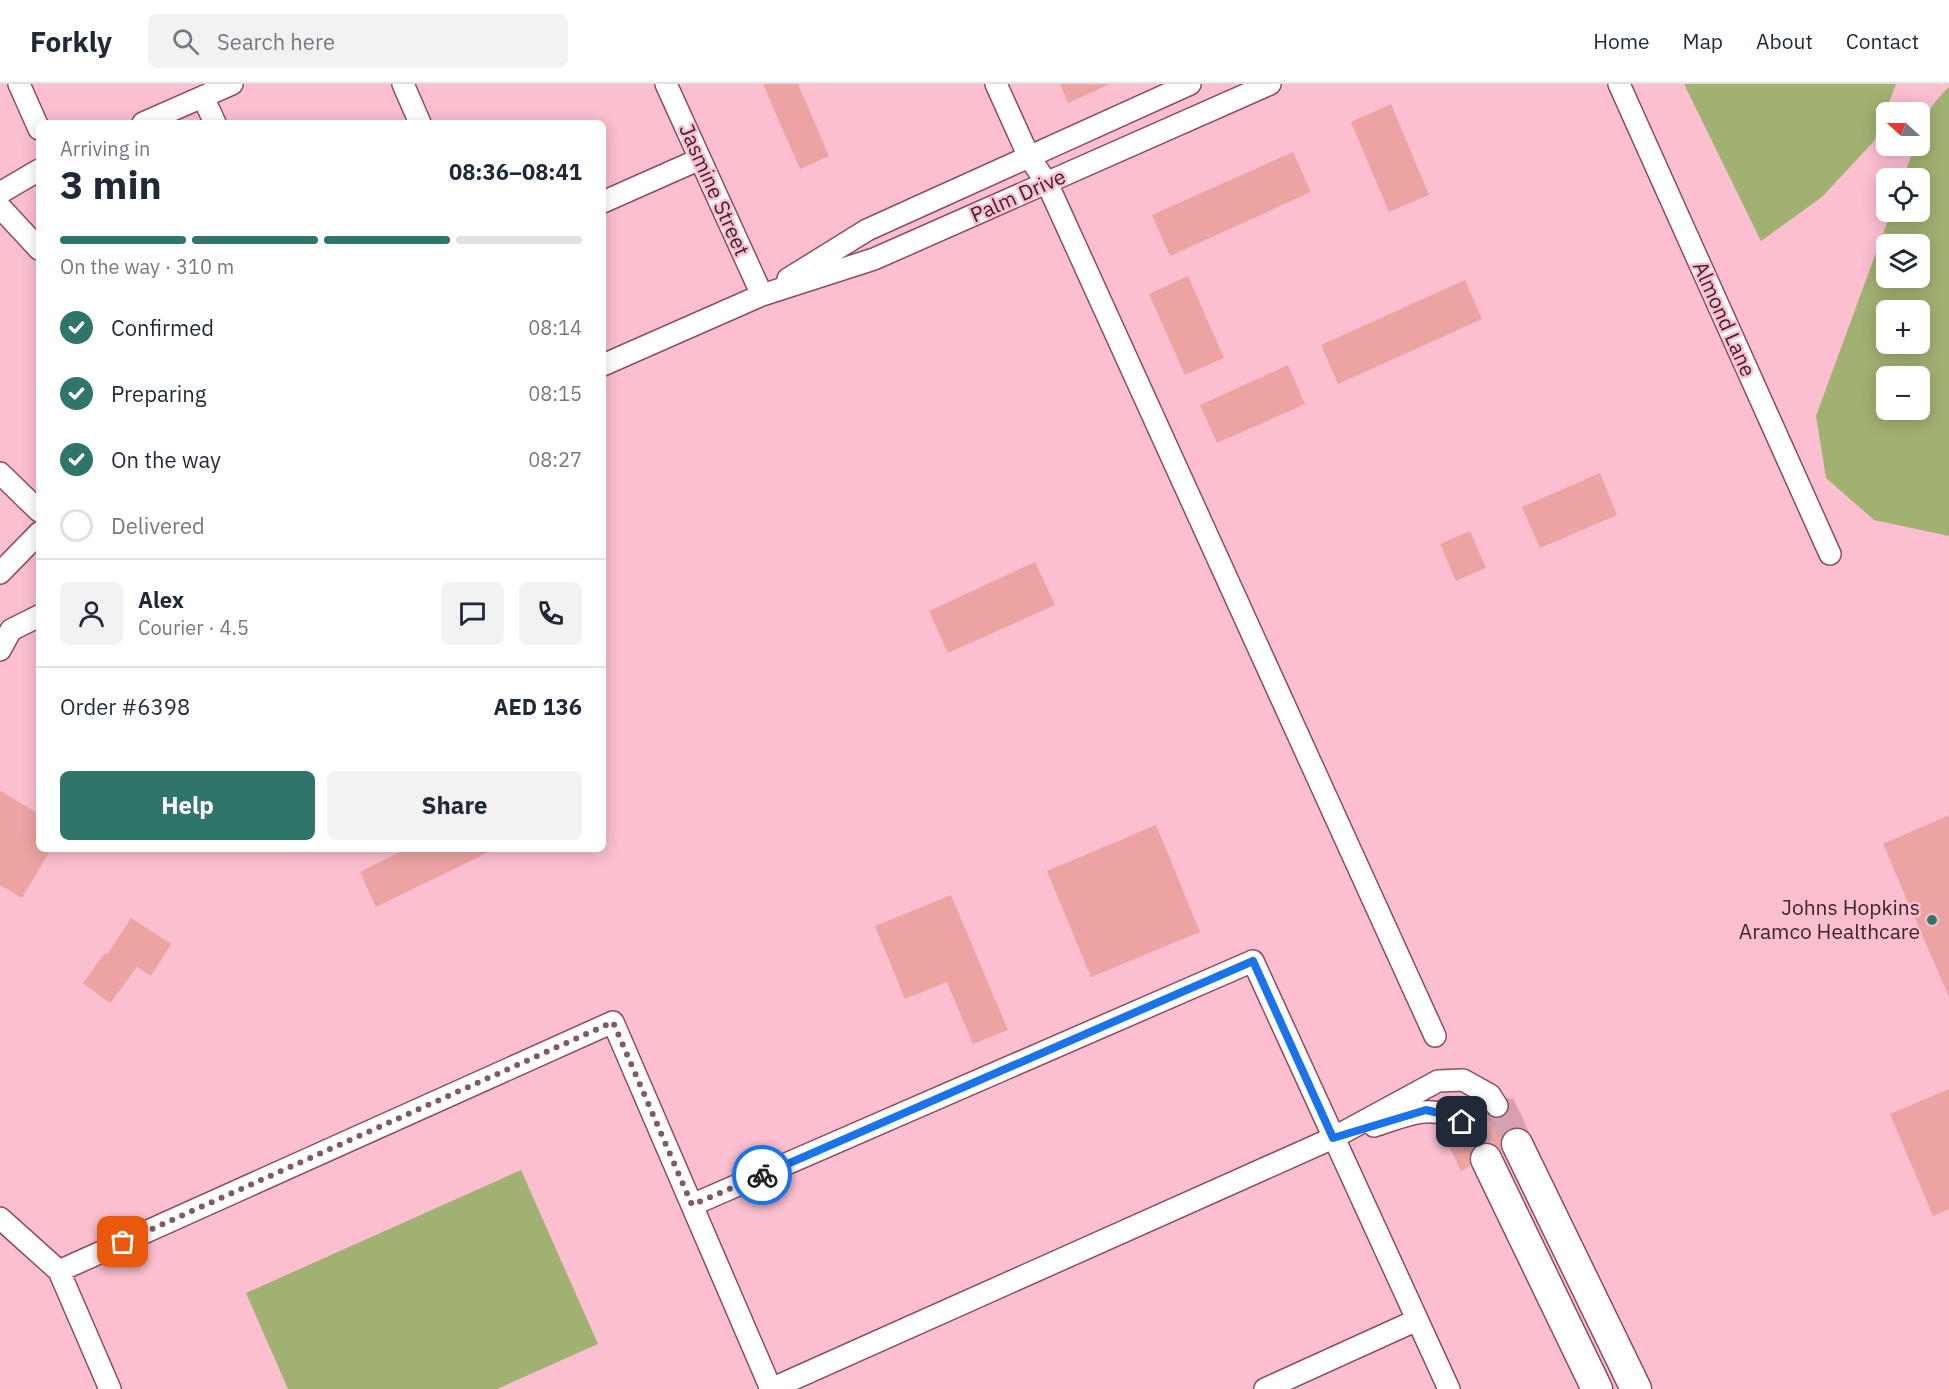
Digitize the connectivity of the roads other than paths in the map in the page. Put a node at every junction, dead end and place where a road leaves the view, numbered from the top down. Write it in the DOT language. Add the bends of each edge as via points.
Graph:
graph roads {
  1 [pos="19,84"];
  2 [pos="232,84"];
  3 [pos="403,84"];
  4 [pos="666,84"];
  5 [pos="996,84"];
  6 [pos="1190,84"];
  7 [pos="1270,84"];
  8 [pos="1619,84"];
  9 [pos="203,97"];
  10 [pos="150,120"];
  11 [pos="214,120"];
  12 [pos="419,120"];
  13 [pos="36,122"];
  14 [pos="1029,157"];
  15 [pos="700,159"];
  16 [pos="36,173"];
  17 [pos="1047,183"];
  18 [pos="0,193"];
  19 [pos="606,201"];
  20 [pos="0,207"];
  21 [pos="36,246"];
  22 [pos="762,295"];
  23 [pos="606,364"];
  24 [pos="0,473"];
  25 [pos="36,508"];
  26 [pos="36,536"];
  27 [pos="1830,554"];
  28 [pos="0,573"];
  29 [pos="36,617"];
  30 [pos="6,627"];
  31 [pos="0,651"];
  32 [pos="1435,1036"];
  33 [pos="1497,1106"];
  34 [pos="1462,1122"];
  35 [pos="1333,1138"];
  36 [pos="1517,1144"];
  37 [pos="1486,1159"];
  38 [pos="1533,1179"];
  39 [pos="1502,1193"];
  40 [pos="692,1205"];
  41 [pos="0,1218"];
  42 [pos="59,1271"];
  43 [pos="1588,1290"];
  44 [pos="1557,1305"];
  45 [pos="1417,1320"];
  46 [pos="110,1389"];
  47 [pos="771,1389"];
  48 [pos="1265,1389"];
  49 [pos="1449,1389"];
  50 [pos="1597,1389"];
  51 [pos="1636,1389"];
  1 -- 13 [label="street"];
  2 -- 9 [label="street"];
  3 -- 12 [label="street"];
  4 -- 15 [label="street, Jasmine Street"];
  5 -- 14 [label="street"];
  6 -- 14 [label="street, Palm Drive"];
  7 -- 17 [label="street, Palm Drive"];
  8 -- 27 [label="street, Almond Lane"];
  9 -- 10 [label="street"];
  9 -- 11 [label="street"];
  14 -- 17 [label="street"];
  14 -- 22 [label="street, Palm Drive" via="867,230"];
  15 -- 19 [label="street"];
  15 -- 22 [label="street, Jasmine Street"];
  16 -- 18 [label="street"];
  17 -- 22 [label="street, Palm Drive" via="874,259"];
  17 -- 32 [label="street"];
  20 -- 21 [label="street"];
  22 -- 23 [label="street, Palm Drive"];
  24 -- 25 [label="street"];
  26 -- 28 [label="street"];
  29 -- 30 [label="street"];
  30 -- 31 [label="street"];
  33 -- 35 [label="street" via="1490,1095 1464,1080 1438,1081"];
  34 -- 35 [label="street" via="1426,1110"];
  35 -- 40 [label="street" via="1253,961"];
  35 -- 45 [label="street"];
  35 -- 47 [label="street"];
  36 -- 38 [label="main road"];
  37 -- 39 [label="main road"];
  38 -- 39 [label="street"];
  38 -- 43 [label="main road"];
  39 -- 44 [label="main road"];
  40 -- 42 [label="street" via="613,1022"];
  40 -- 47 [label="street"];
  41 -- 42 [label="street"];
  42 -- 46 [label="street"];
  43 -- 44 [label="street"];
  43 -- 51 [label="main road"];
  44 -- 50 [label="main road"];
  45 -- 48 [label="street"];
  45 -- 49 [label="street"];
}
